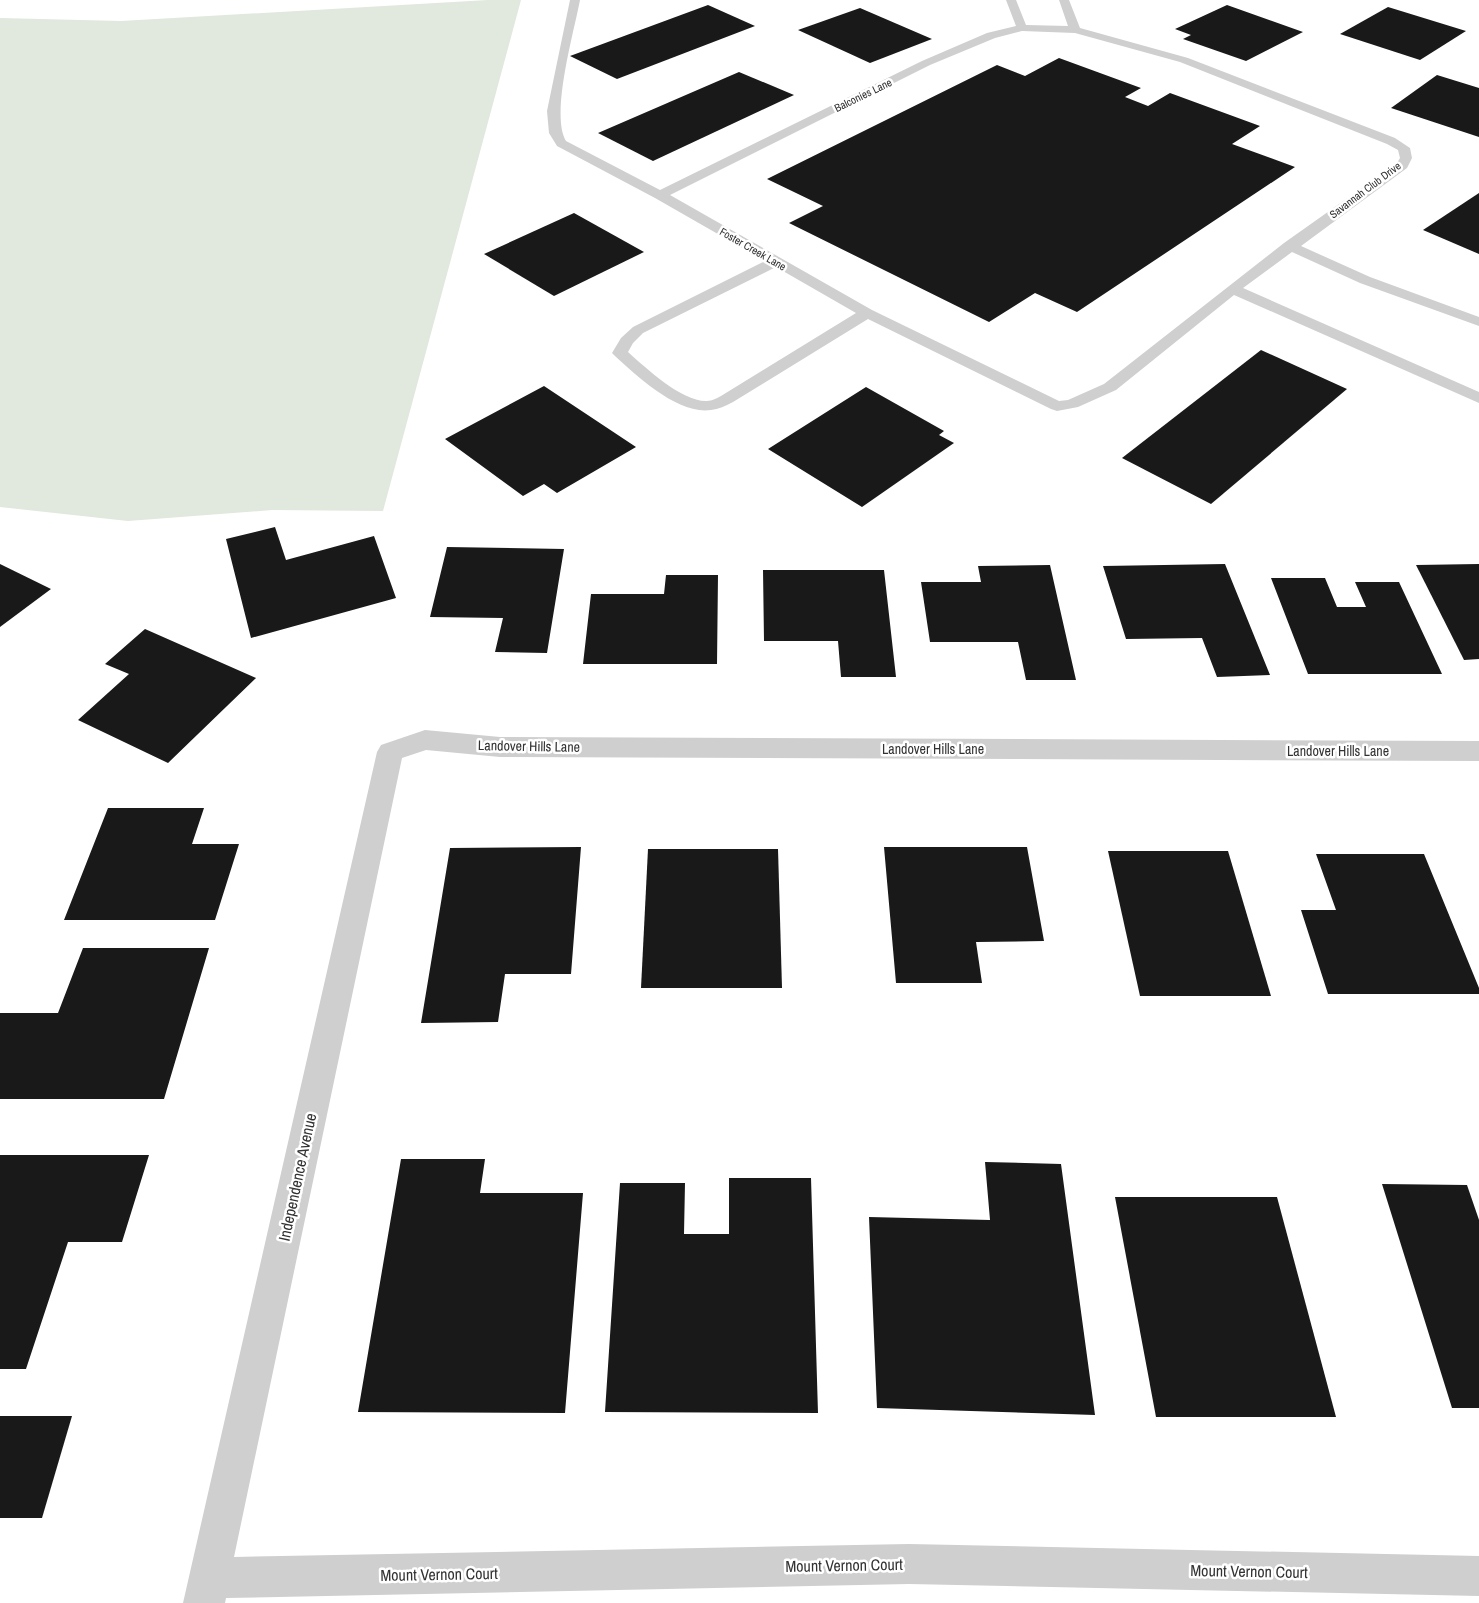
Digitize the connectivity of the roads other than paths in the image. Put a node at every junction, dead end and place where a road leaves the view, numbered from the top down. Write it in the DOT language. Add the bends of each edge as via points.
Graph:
graph roads {
  1 [pos="575,0"];
  2 [pos="1011,0"];
  3 [pos="1064,0"];
  4 [pos="1022,28"];
  5 [pos="1075,30"];
  6 [pos="660,195"];
  7 [pos="1289,246"];
  8 [pos="774,262"];
  9 [pos="1233,289"];
  10 [pos="867,314"];
  11 [pos="1479,322"];
  12 [pos="1479,398"];
  13 [pos="1081,400"];
  14 [pos="1479,751"];
  15 [pos="390,752"];
  16 [pos="1479,1576"];
  17 [pos="207,1591"];
  1 -- 6 [label="lane, Foster Creek Lane" via="555,96 555,133 561,143"];
  2 -- 4 [label="lane"];
  3 -- 5 [label="lane"];
  4 -- 5 [label="lane, Balconies Lane"];
  4 -- 6 [label="lane, Balconies Lane" via="991,35 926,63"];
  5 -- 7 [label="lane, Savannah Club Drive" via="1184,60 1404,148 1406,158 1402,165"];
  6 -- 8 [label="lane, Foster Creek Lane"];
  7 -- 9 [label="lane, Savannah Club Drive"];
  7 -- 11 [label="lane" via="1365,280"];
  8 -- 10 [label="lane, Foster Creek Lane"];
  8 -- 10 [label="lane" via="638,330 626,341 620,353 662,387 684,400 708,406 727,399"];
  9 -- 12 [label="lane"];
  9 -- 13 [label="lane, Savannah Club Drive" via="1110,387"];
  10 -- 13 [label="lane, Foster Creek Lane" via="1057,406"];
  14 -- 15 [label="street, Landover Hills Lane" via="510,747 425,740"];
  15 -- 17 [label="street, Independence Avenue"];
  16 -- 17 [label="street, Mount Vernon Court" via="910,1564"];
}
